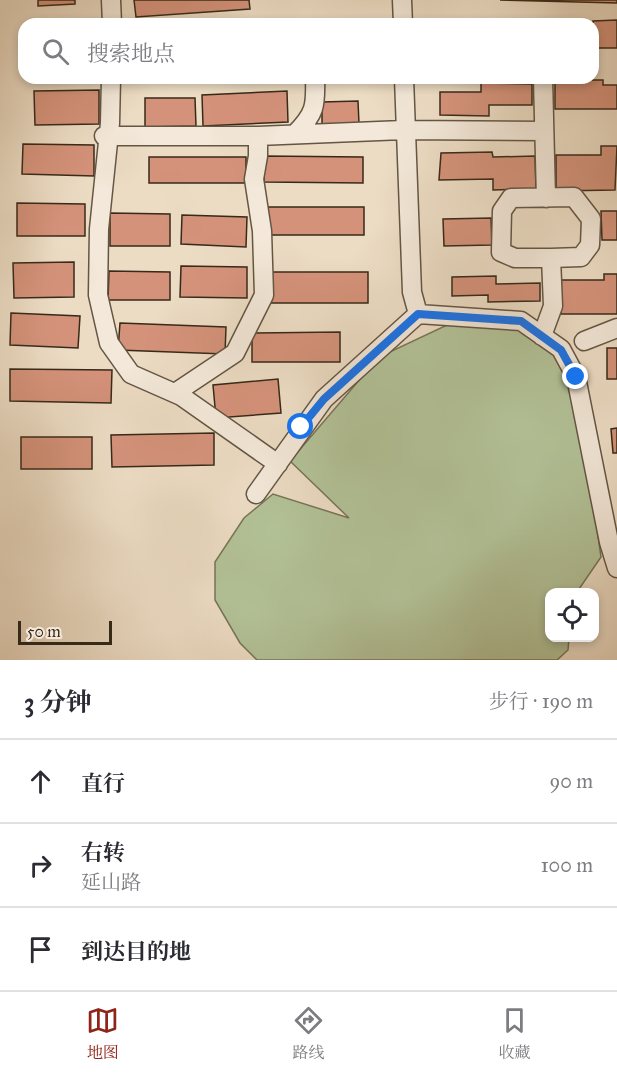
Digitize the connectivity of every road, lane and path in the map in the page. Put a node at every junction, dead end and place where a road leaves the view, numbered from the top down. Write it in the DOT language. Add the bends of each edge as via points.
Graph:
graph roads {
  1 [pos="111,0"];
  2 [pos="402,0"];
  3 [pos="112,18"];
  4 [pos="403,18"];
  5 [pos="110,84"];
  6 [pos="315,84"];
  7 [pos="405,84"];
  8 [pos="543,84"];
  9 [pos="406,130"];
  10 [pos="544,131"];
  11 [pos="295,134"];
  12 [pos="106,136"];
  13 [pos="258,136"];
  14 [pos="546,198"];
  15 [pos="551,258"];
  16 [pos="418,314"];
  17 [pos="617,328"];
  18 [pos="542,336"];
  19 [pos="584,341"];
  20 [pos="175,393"];
  21 [pos="279,464"];
  22 [pos="256,494"];
  23 [pos="609,503"];
  24 [pos="617,568"];
  1 -- 3 [label="street"];
  2 -- 4 [label="street"];
  5 -- 12 [label="street"];
  6 -- 11 [label="street" via="312,116"];
  7 -- 9 [label="street"];
  8 -- 10 [label="street"];
  9 -- 10 [label="street"];
  9 -- 11 [label="street"];
  9 -- 16 [label="street" via="412,292"];
  10 -- 14 [label="street"];
  11 -- 13 [label="street"];
  12 -- 13 [label="street"];
  12 -- 20 [label="street" via="98,296 109,343 131,374"];
  13 -- 20 [label="street" via="254,179 262,231 264,296 235,353"];
  14 -- 15 [label="street" via="574,197 591,219 590,245 581,257"];
  14 -- 15 [label="street" via="512,198 502,211 501,252 515,258"];
  15 -- 18 [label="street" via="553,306"];
  16 -- 18 [label="street" via="521,321"];
  16 -- 21 [label="street" via="324,399"];
  17 -- 19 [label="street"];
  18 -- 23 [label="street" via="561,350 576,377"];
  20 -- 21 [label="street"];
  21 -- 22 [label="street"];
  23 -- 24 [label="street"];
}
